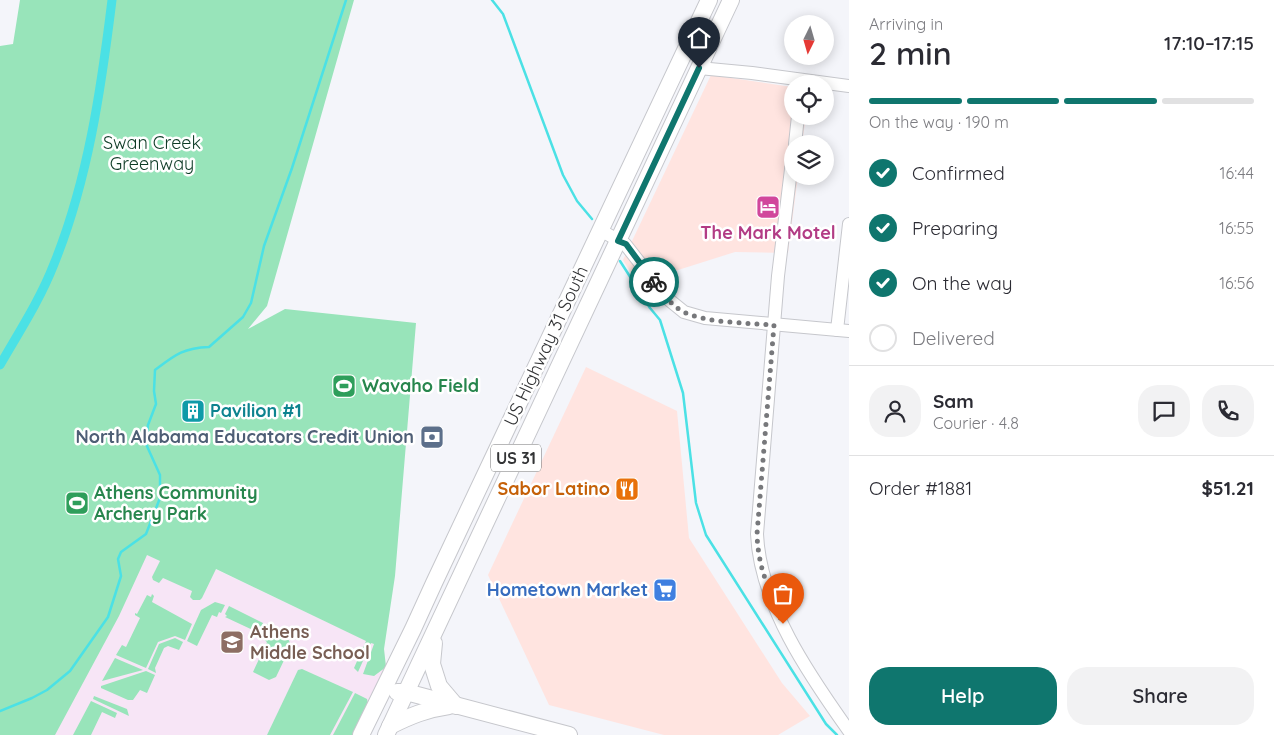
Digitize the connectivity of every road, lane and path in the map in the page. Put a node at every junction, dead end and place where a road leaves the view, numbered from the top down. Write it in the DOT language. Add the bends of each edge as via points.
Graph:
graph roads {
  1 [pos="709,0"];
  2 [pos="731,0"];
  3 [pos="699,68"];
  4 [pos="784,79"];
  5 [pos="834,85"];
  6 [pos="849,86"];
  7 [pos="789,185"];
  8 [pos="849,224"];
  9 [pos="600,230"];
  10 [pos="618,241"];
  11 [pos="774,325"];
  12 [pos="843,331"];
  13 [pos="435,630"];
  14 [pos="382,692"];
  15 [pos="406,692"];
  16 [pos="456,706"];
  17 [pos="388,730"];
  18 [pos="849,731"];
  19 [pos="361,735"];
  20 [pos="569,735"];
  1 -- 9 [label="main road, US Highway 31 South / US 31"];
  2 -- 3 [label="main road, US Highway 31 South / US 31"];
  3 -- 4 [label="street"];
  3 -- 10 [label="main road, US Highway 31 South / US 31"];
  5 -- 6 [label="street"];
  7 -- 11 [label="street"];
  8 -- 12 [label="street"];
  9 -- 10 [label="street"];
  9 -- 14 [label="main road, US Highway 31 South / US 31"];
  10 -- 11 [label="street" via="626,244 668,299 684,312 705,318"];
  10 -- 13 [label="main road, US Highway 31 South / US 31"];
  11 -- 12 [label="street"];
  11 -- 18 [label="street" via="758,555 783,624 818,688"];
  13 -- 15 [label="main road, US Highway 31 South / US 31"];
  13 -- 16 [label="main road" via="432,664 439,686"];
  14 -- 15 [label="main road"];
  14 -- 19 [label="main road, US 31"];
  15 -- 16 [label="main road"];
  15 -- 17 [label="main road, US 31"];
  16 -- 17 [label="main road" via="430,708 410,715"];
  16 -- 20 [label="main road"];
}
